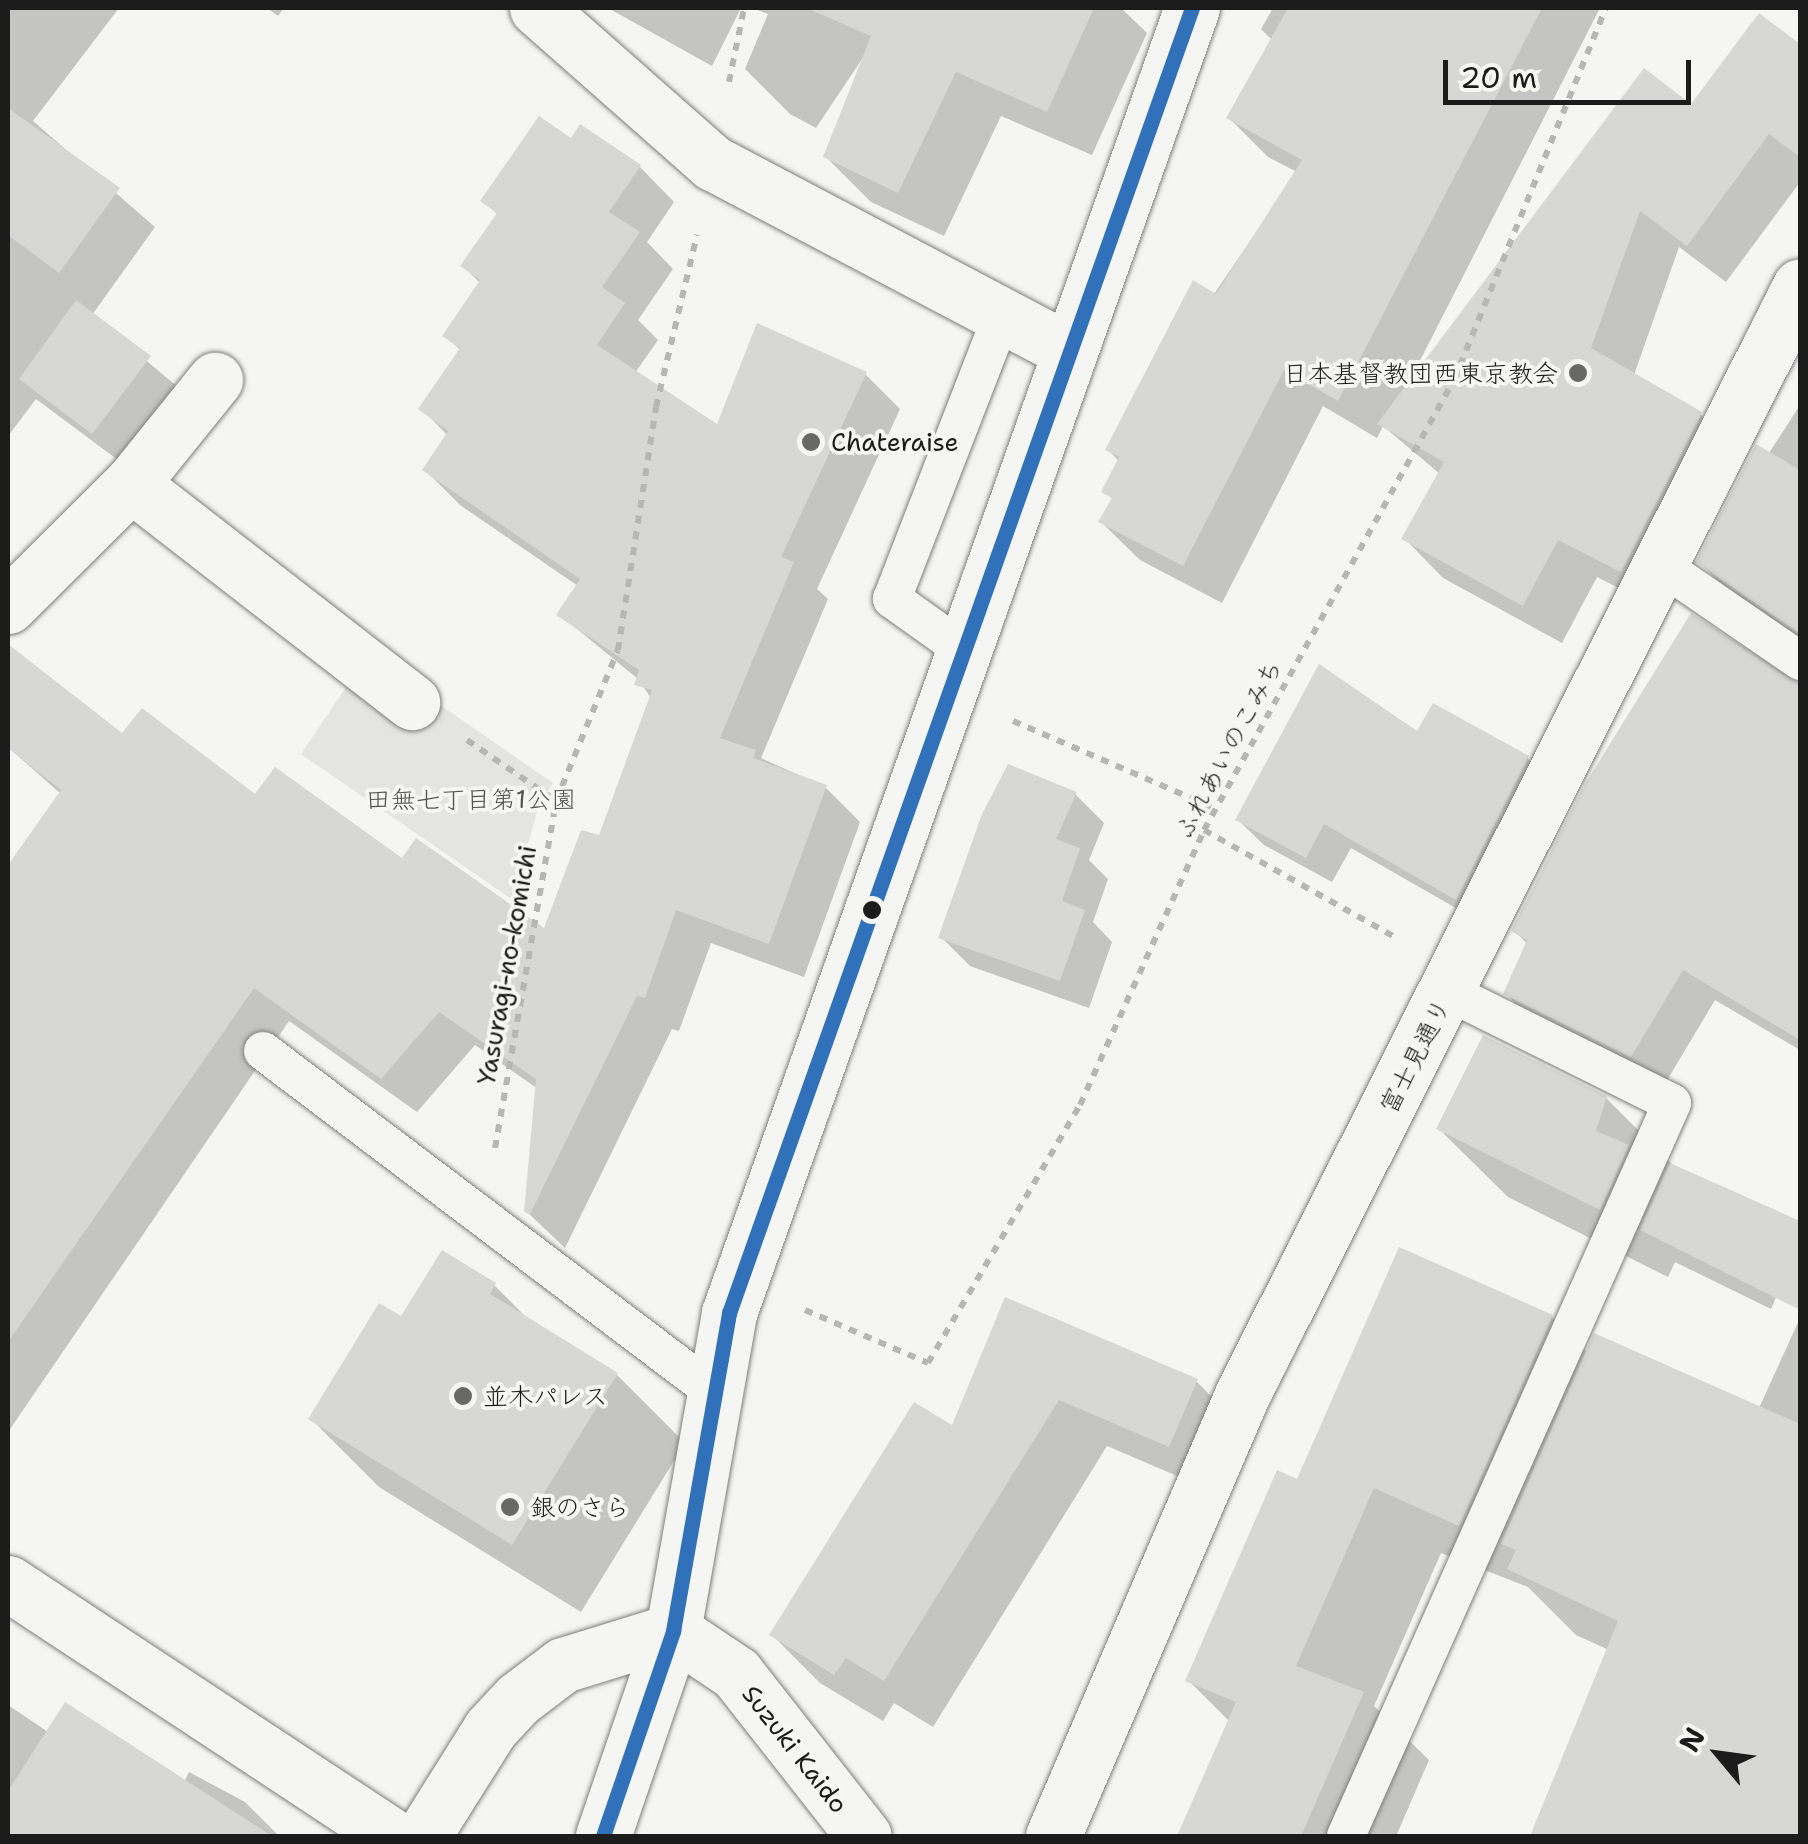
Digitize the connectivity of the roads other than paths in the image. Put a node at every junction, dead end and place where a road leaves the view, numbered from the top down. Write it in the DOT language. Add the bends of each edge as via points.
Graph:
graph roads {
  1 [pos="537,8"];
  2 [pos="1192,8"];
  3 [pos="1800,286"];
  4 [pos="1002,318"];
  5 [pos="1069,351"];
  6 [pos="216,380"];
  7 [pos="131,484"];
  8 [pos="1662,566"];
  9 [pos="8,606"];
  10 [pos="965,651"];
  11 [pos="1800,660"];
  12 [pos="412,702"];
  13 [pos="1452,981"];
  14 [pos="263,1051"];
  15 [pos="714,1392"];
  16 [pos="8,1584"];
  17 [pos="673,1630"];
  18 [pos="391,1836"];
  19 [pos="423,1836"];
  20 [pos="602,1836"];
  21 [pos="864,1836"];
  22 [pos="1053,1836"];
  23 [pos="1346,1836"];
  1 -- 4 [label="street" via="713,163 876,268"];
  2 -- 5 [label="street"];
  3 -- 8 [label="street, 富士見通り"];
  4 -- 5 [label="street"];
  4 -- 10 [label="lane" via="892,599"];
  5 -- 10 [label="street"];
  6 -- 7 [label="street"];
  7 -- 9 [label="street"];
  7 -- 12 [label="street"];
  8 -- 11 [label="lane"];
  8 -- 13 [label="street, 富士見通り"];
  10 -- 15 [label="street" via="728,1313"];
  13 -- 22 [label="street, 富士見通り" via="1242,1394"];
  13 -- 23 [label="lane" via="1672,1103"];
  14 -- 15 [label="lane"];
  15 -- 17 [label="street"];
  16 -- 18 [label="street"];
  17 -- 19 [label="street" via="563,1665 518,1699 490,1730"];
  17 -- 20 [label="street"];
  17 -- 21 [label="street, Suzuki Kaido" via="736,1673"];
}
